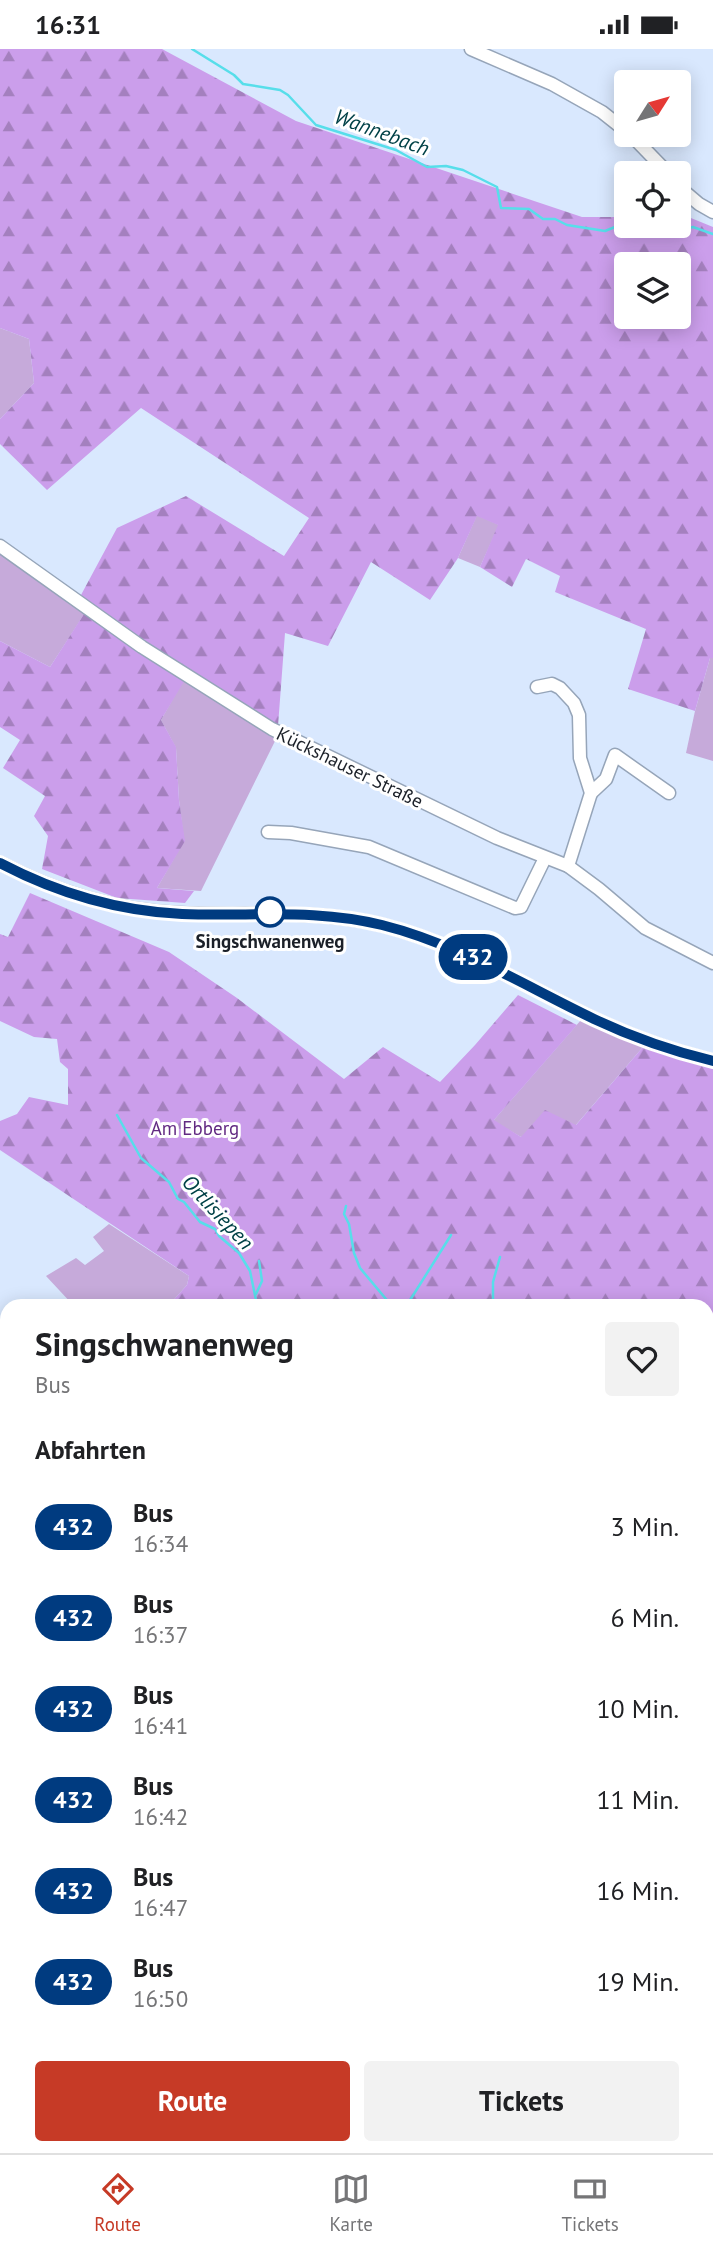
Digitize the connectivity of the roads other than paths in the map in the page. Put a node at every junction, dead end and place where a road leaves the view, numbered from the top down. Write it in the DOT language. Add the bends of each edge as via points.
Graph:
graph roads {
  1 [pos="471,49"];
  2 [pos="614,122"];
  3 [pos="644,147"];
  4 [pos="658,161"];
  5 [pos="691,197"];
  6 [pos="713,212"];
  7 [pos="0,546"];
  8 [pos="537,687"];
  9 [pos="591,793"];
  10 [pos="670,793"];
  11 [pos="268,832"];
  12 [pos="545,858"];
  13 [pos="0,863"];
  14 [pos="568,866"];
  15 [pos="713,948"];
  16 [pos="711,962"];
  17 [pos="713,1061"];
  18 [pos="0,1504"];
  19 [pos="0,1519"];
  1 -- 2 [label="street" via="552,84"];
  3 -- 4 [label="street"];
  5 -- 6 [label="street"];
  7 -- 12 [label="street, Kückshauser Straße" via="142,647 272,729"];
  8 -- 9 [label="street" via="552,684 574,703 579,715 580,758"];
  9 -- 10 [label="street" via="606,779 615,755"];
  9 -- 14 [label="street"];
  11 -- 12 [label="street" via="369,848 514,908 522,907"];
  12 -- 14 [label="street, Kückshauser Straße"];
  13 -- 17 [label="street" via="64,892 137,910 316,914 391,927 472,956 632,1036"];
  14 -- 16 [label="street, Kückshauser Straße" via="645,928"];
  15 -- 16 [label="street"];
  18 -- 19 [label="street"];
}
